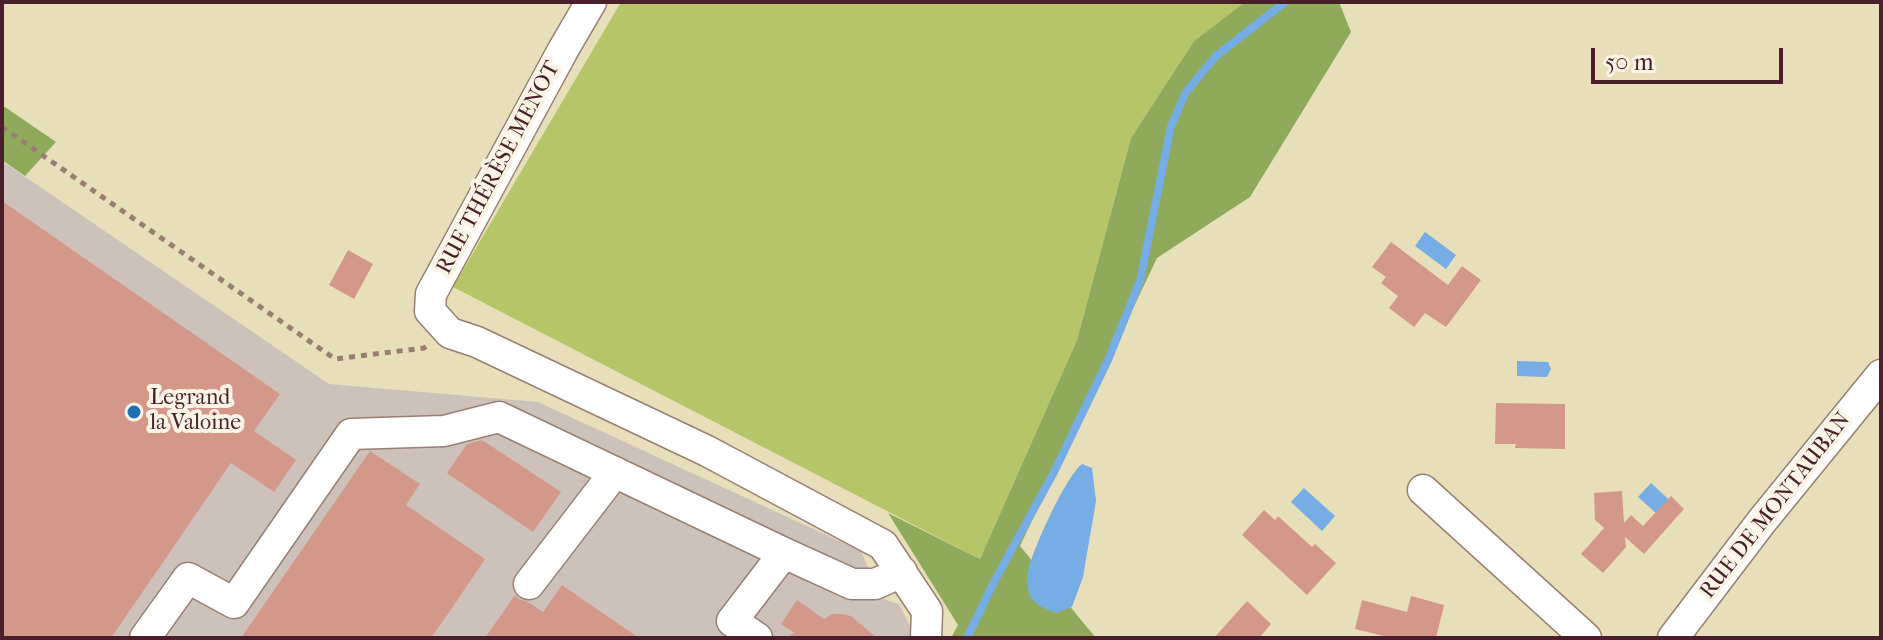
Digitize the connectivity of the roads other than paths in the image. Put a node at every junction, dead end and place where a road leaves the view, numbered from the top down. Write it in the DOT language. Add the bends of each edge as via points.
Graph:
graph roads {
  1 [pos="591,2"];
  2 [pos="1881,375"];
  3 [pos="615,472"];
  4 [pos="1423,490"];
  5 [pos="784,553"];
  6 [pos="902,572"];
  7 [pos="529,584"];
  8 [pos="145,638"];
  9 [pos="757,638"];
  10 [pos="926,638"];
  11 [pos="1586,638"];
  12 [pos="1673,638"];
  1 -- 6 [label="street, RUE THÉRÈSE MENOT" via="431,294 430,311 450,333 707,451 883,545"];
  2 -- 12 [label="street, RUE DE MONTAUBAN"];
  3 -- 5 [label="street"];
  3 -- 7 [label="street"];
  3 -- 8 [label="street" via="499,417 444,431 351,434 234,603 188,578"];
  4 -- 11 [label="street"];
  5 -- 6 [label="street" via="852,584 875,584"];
  5 -- 9 [label="street" via="732,621"];
  6 -- 10 [label="street" via="927,611"];
}
